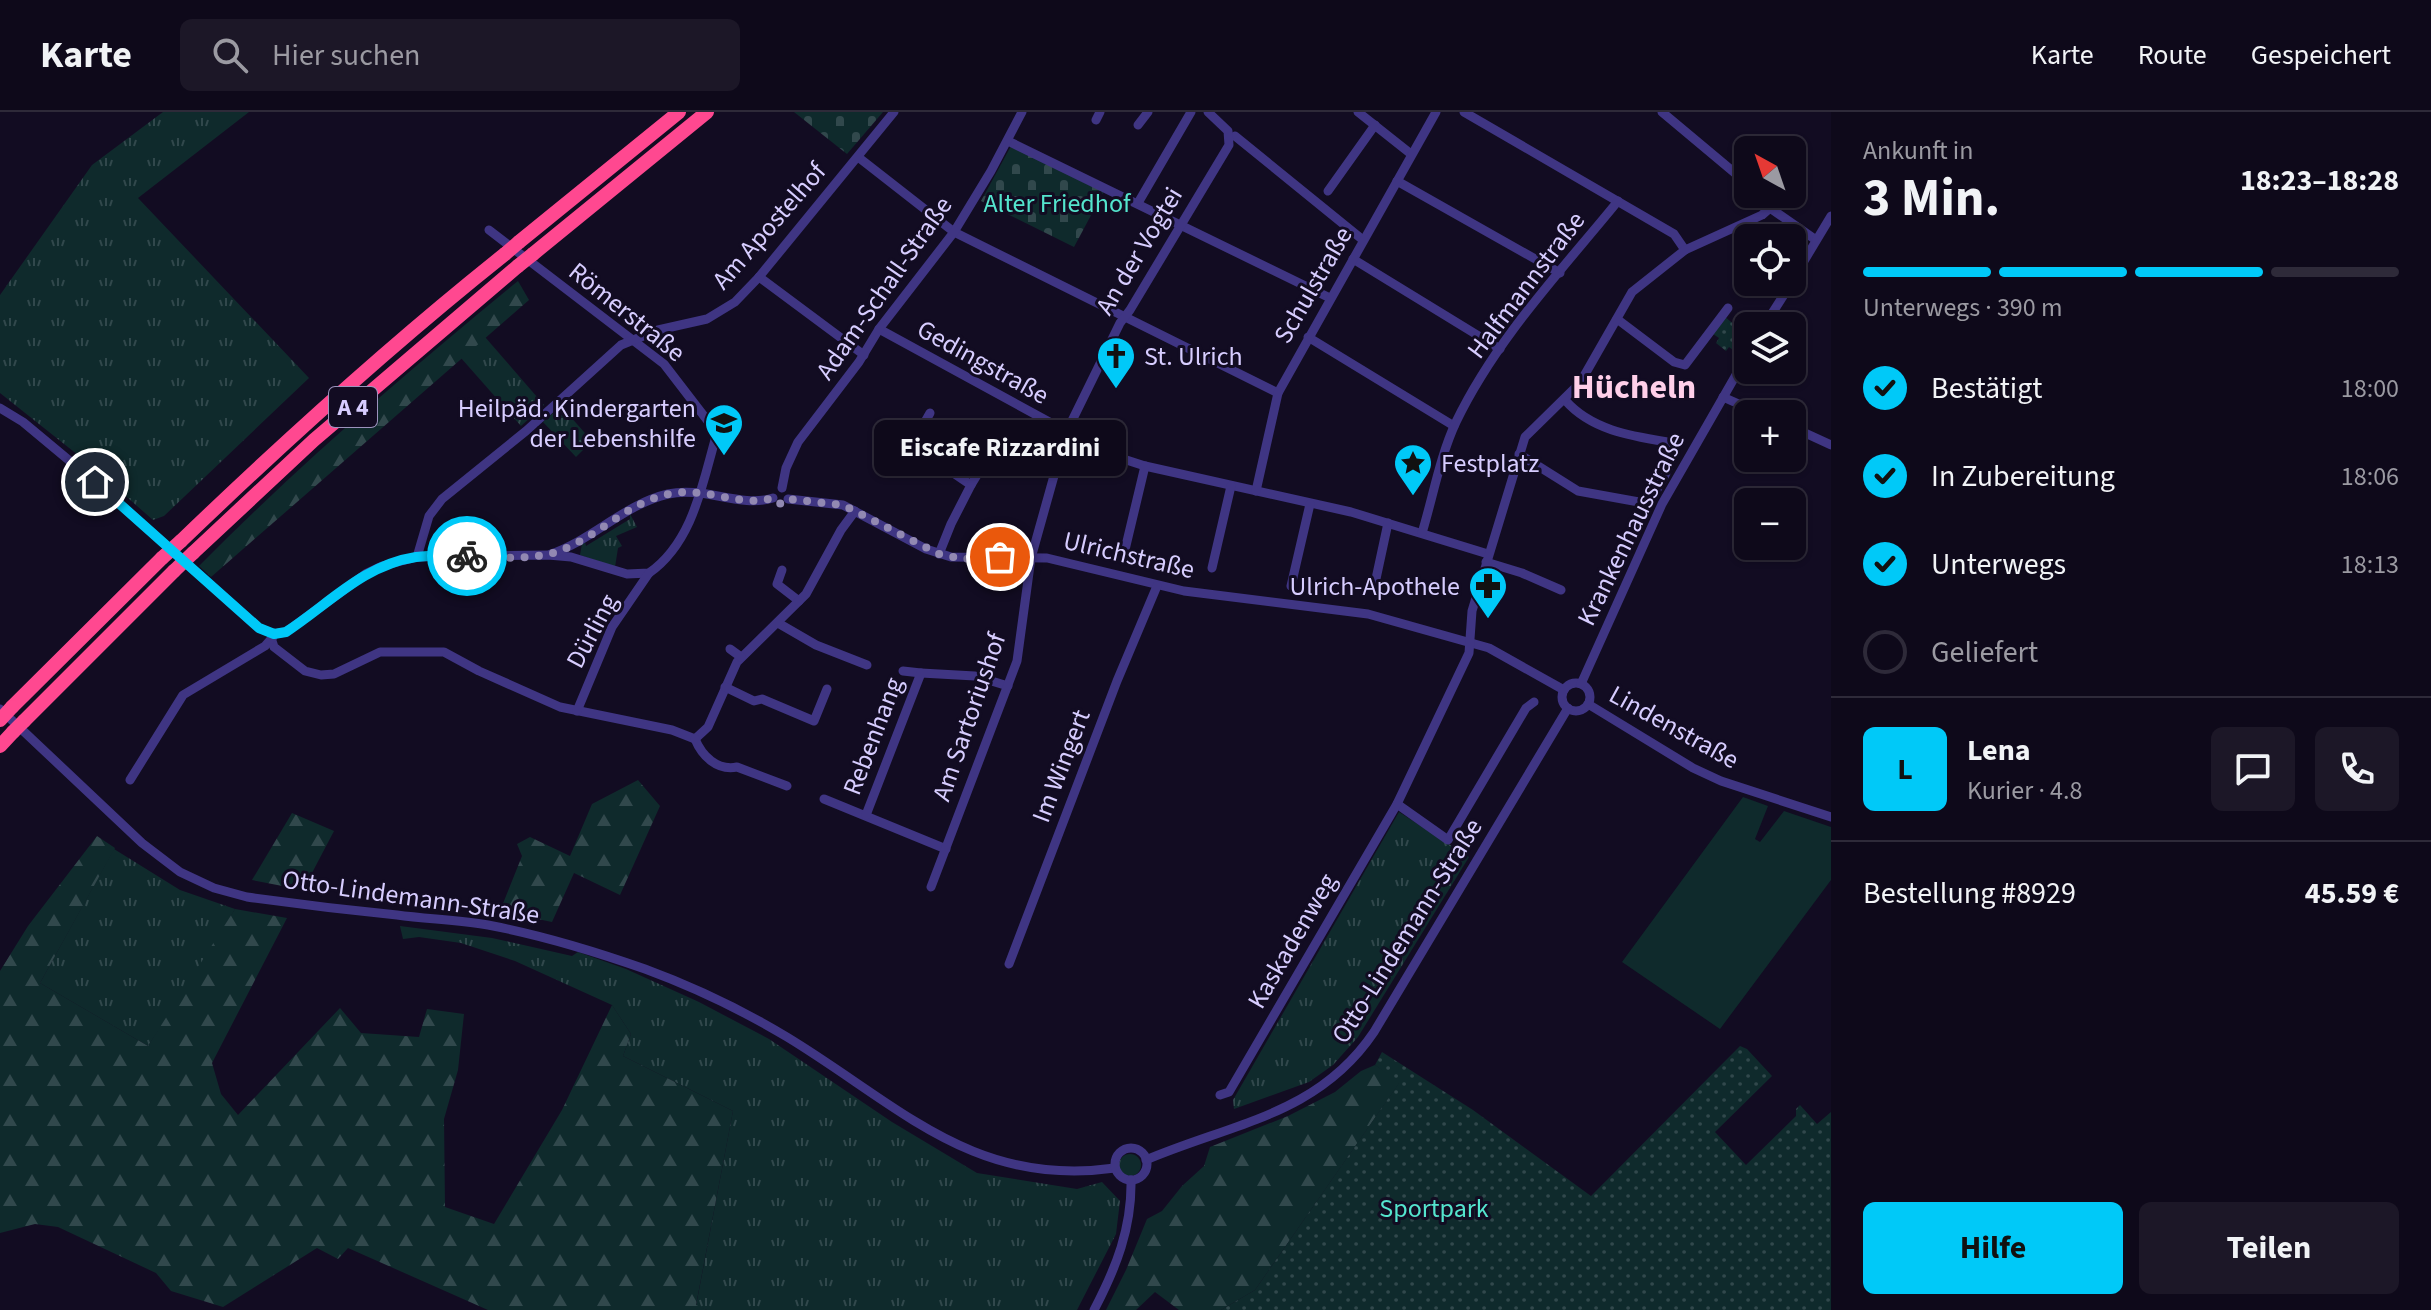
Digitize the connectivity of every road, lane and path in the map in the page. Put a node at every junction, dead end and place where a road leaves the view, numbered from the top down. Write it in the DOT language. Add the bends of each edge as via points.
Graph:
graph roads {
  1 [pos="679,112"];
  2 [pos="707,112"];
  3 [pos="894,112"];
  4 [pos="1022,112"];
  5 [pos="1148,112"];
  6 [pos="1191,112"];
  7 [pos="1208,112"];
  8 [pos="1358,112"];
  9 [pos="1436,112"];
  10 [pos="1464,112"];
  11 [pos="1662,112"];
  12 [pos="1138,125"];
  13 [pos="1375,125"];
  14 [pos="1235,136"];
  15 [pos="1008,141"];
  16 [pos="1411,154"];
  17 [pos="858,157"];
  18 [pos="1734,172"];
  19 [pos="1397,181"];
  20 [pos="1328,191"];
  21 [pos="1618,201"];
  22 [pos="1138,203"];
  23 [pos="1770,208"];
  24 [pos="1831,216"];
  25 [pos="1790,223"];
  26 [pos="1180,224"];
  27 [pos="489,230"];
  28 [pos="954,232"];
  29 [pos="1363,240"];
  30 [pos="1816,240"];
  31 [pos="1685,250"];
  32 [pos="1806,258"];
  33 [pos="1353,259"];
  34 [pos="1560,273"];
  35 [pos="759,277"];
  36 [pos="1330,298"];
  37 [pos="1728,308"];
  38 [pos="1126,317"];
  39 [pos="1617,319"];
  40 [pos="879,329"];
  41 [pos="1308,337"];
  42 [pos="633,340"];
  43 [pos="1500,349"];
  44 [pos="864,355"];
  45 [pos="1734,378"];
  46 [pos="1278,393"];
  47 [pos="1723,397"];
  48 [pos="1565,400"];
  49 [pos="1734,402"];
  50 [pos="0,408"];
  51 [pos="930,413"];
  52 [pos="1454,426"];
  53 [pos="962,431"];
  54 [pos="1066,433"];
  55 [pos="1806,433"];
  56 [pos="1831,445"];
  57 [pos="993,449"];
  58 [pos="1519,454"];
  59 [pos="942,466"];
  60 [pos="1145,466"];
  61 [pos="971,485"];
  62 [pos="1231,486"];
  63 [pos="782,488"];
  64 [pos="701,491"];
  65 [pos="1256,491"];
  66 [pos="773,498"];
  67 [pos="788,499"];
  68 [pos="1310,504"];
  69 [pos="855,511"];
  70 [pos="1388,523"];
  71 [pos="1422,533"];
  72 [pos="574,544"];
  73 [pos="939,554"];
  74 [pos="1124,554"];
  75 [pos="548,555"];
  76 [pos="417,557"];
  77 [pos="1031,558"];
  78 [pos="1487,558"];
  79 [pos="578,560"];
  80 [pos="1212,568"];
  81 [pos="782,570"];
  82 [pos="649,573"];
  83 [pos="1157,586"];
  84 [pos="1291,586"];
  85 [pos="1374,588"];
  86 [pos="1561,590"];
  87 [pos="799,601"];
  88 [pos="778,623"];
  89 [pos="273,637"];
  90 [pos="1469,641"];
  91 [pos="730,649"];
  92 [pos="741,657"];
  93 [pos="867,665"];
  94 [pos="903,671"];
  95 [pos="921,673"];
  96 [pos="1581,684"];
  97 [pos="1008,686"];
  98 [pos="725,687"];
  99 [pos="827,689"];
  100 [pos="1564,690"];
  101 [pos="1534,702"];
  102 [pos="1588,704"];
  103 [pos="6,708"];
  104 [pos="1568,708"];
  105 [pos="577,711"];
  106 [pos="0,720"];
  107 [pos="695,739"];
  108 [pos="0,746"];
  109 [pos="130,780"];
  110 [pos="787,786"];
  111 [pos="824,799"];
  112 [pos="1397,804"];
  113 [pos="866,815"];
  114 [pos="1831,817"];
  115 [pos="946,849"];
  116 [pos="931,887"];
  117 [pos="1009,964"];
  118 [pos="1220,1095"];
  119 [pos="1146,1160"];
  120 [pos="1115,1168"];
  121 [pos="1131,1180"];
  122 [pos="1094,1310"];
  1 -- 103 [label="highway, A 4, bridge" via="441,305 270,456"];
  2 -- 108 [label="highway, A 4, bridge" via="314,440"];
  3 -- 17 [label="street, Am Apostelhof"];
  4 -- 15 [label="street, Adam-Schall-Straße"];
  5 -- 12 [label="street"];
  6 -- 22 [label="street"];
  7 -- 26 [label="street, An der Vogtei" via="1230,139"];
  8 -- 13 [label="street"];
  9 -- 16 [label="street, Schulstraße"];
  10 -- 21 [label="street"];
  11 -- 18 [label="street"];
  13 -- 16 [label="street"];
  13 -- 20 [label="street"];
  14 -- 29 [label="street"];
  15 -- 22 [label="street"];
  15 -- 28 [label="street, Adam-Schall-Straße"];
  16 -- 19 [label="street, Schulstraße"];
  17 -- 28 [label="street"];
  17 -- 35 [label="street, Am Apostelhof"];
  19 -- 29 [label="street, Schulstraße"];
  19 -- 34 [label="street"];
  21 -- 31 [label="street" via="1674,234"];
  21 -- 34 [label="street, Halfmannstraße"];
  22 -- 26 [label="street"];
  23 -- 25 [label="street"];
  23 -- 31 [label="street, Kaskadenweg"];
  24 -- 30 [label="street"];
  25 -- 30 [label="street"];
  26 -- 36 [label="street"];
  26 -- 38 [label="street, An der Vogtei"];
  27 -- 42 [label="street, Römerstraße"];
  28 -- 38 [label="street"];
  28 -- 40 [label="street, Adam-Schall-Straße"];
  29 -- 33 [label="street, Schulstraße"];
  30 -- 32 [label="street"];
  31 -- 39 [label="street, Kaskadenweg" via="1632,292"];
  33 -- 36 [label="street, Schulstraße"];
  33 -- 43 [label="street"];
  34 -- 43 [label="street, Halfmannstraße"];
  35 -- 42 [label="street, Am Apostelhof" via="721,313"];
  35 -- 44 [label="street"];
  36 -- 41 [label="street, Schulstraße"];
  37 -- 39 [label="street" via="1685,365"];
  38 -- 46 [label="street"];
  38 -- 54 [label="street, An der Vogtei"];
  39 -- 48 [label="street, Kaskadenweg"];
  40 -- 44 [label="street, Adam-Schall-Straße"];
  40 -- 54 [label="street, Gedingstraße"];
  41 -- 46 [label="street, Schulstraße"];
  41 -- 52 [label="street"];
  42 -- 64 [label="street, Römerstraße" via="664,364 714,429"];
  42 -- 76 [label="street, Am Apostelhof" via="442,499 429,516"];
  43 -- 52 [label="street, Halfmannstraße"];
  44 -- 63 [label="street, Adam-Schall-Straße" via="798,442"];
  45 -- 47 [label="street, Krankenhausstraße"];
  46 -- 65 [label="street, Schulstraße"];
  47 -- 49 [label="street"];
  47 -- 96 [label="street, Krankenhausstraße" via="1662,504"];
  48 -- 58 [label="street, Kaskadenweg" via="1525,437"];
  48 -- 58 [label="street" via="1599,426 1672,445 1674,455 1651,500 1578,491"];
  50 -- 89 [label="street" via="93,480"];
  51 -- 59 [label="street" via="912,445"];
  52 -- 71 [label="street, Halfmannstraße"];
  53 -- 59 [label="street"];
  54 -- 60 [label="street, Gedingstraße"];
  54 -- 77 [label="street, An der Vogtei"];
  55 -- 56 [label="street"];
  57 -- 61 [label="street"];
  58 -- 78 [label="street, Kaskadenweg"];
  59 -- 61 [label="street"];
  60 -- 62 [label="street, Gedingstraße"];
  60 -- 74 [label="street"];
  61 -- 73 [label="street"];
  62 -- 65 [label="street, Gedingstraße"];
  62 -- 80 [label="street"];
  63 -- 66 [label="street"];
  63 -- 67 [label="street"];
  64 -- 66 [label="street" via="740,499"];
  64 -- 72 [label="street" via="653,498"];
  64 -- 82 [label="street" via="684,531"];
  65 -- 68 [label="street, Gedingstraße"];
  66 -- 67 [label="street" via="781,504"];
  67 -- 69 [label="street, Ulrichstraße"];
  68 -- 70 [label="street, Gedingstraße"];
  68 -- 84 [label="street"];
  69 -- 73 [label="street, Ulrichstraße"];
  69 -- 87 [label="street"];
  70 -- 71 [label="street, Gedingstraße"];
  70 -- 85 [label="street"];
  71 -- 78 [label="street, Gedingstraße"];
  72 -- 75 [label="street"];
  72 -- 79 [label="street"];
  73 -- 77 [label="street, Ulrichstraße"];
  75 -- 76 [label="street"];
  75 -- 79 [label="street"];
  76 -- 89 [label="street" via="367,573"];
  77 -- 83 [label="street, Ulrichstraße" via="1073,563"];
  77 -- 97 [label="street, Am Sartoriushof" via="1018,655"];
  78 -- 86 [label="street, Gedingstraße"];
  78 -- 90 [label="street, Kaskadenweg"];
  79 -- 82 [label="street" via="625,574"];
  81 -- 87 [label="street" via="777,584"];
  82 -- 105 [label="street, Dürling" via="612,627"];
  83 -- 90 [label="street, Ulrichstraße" via="1368,614"];
  83 -- 117 [label="street, Im Wingert"];
  87 -- 88 [label="street"];
  88 -- 92 [label="street"];
  88 -- 93 [label="street"];
  89 -- 105 [label="street" via="274,647 310,673 327,675 380,652 444,652"];
  89 -- 109 [label="street" via="183,695"];
  90 -- 100 [label="street"];
  90 -- 112 [label="street, Kaskadenweg" via="1469,653"];
  91 -- 92 [label="street"];
  92 -- 98 [label="street"];
  94 -- 95 [label="street, Rebenhang"];
  95 -- 97 [label="street, Rebenhang" via="975,676"];
  95 -- 113 [label="street, Rebenhang"];
  96 -- 100 [label="street"];
  96 -- 102 [label="street" via="1590,695"];
  97 -- 115 [label="street, Am Sartoriushof"];
  98 -- 99 [label="street" via="814,721"];
  98 -- 107 [label="street" via="708,727"];
  100 -- 104 [label="street"];
  101 -- 112 [label="street" via="1448,840"];
  102 -- 104 [label="street" via="1581,710"];
  102 -- 114 [label="street, Lindenstraße" via="1693,768"];
  103 -- 106 [label="highway, A 4, bridge"];
  103 -- 120 [label="street, Otto-Lindemann-Straße" via="142,843 180,872 214,888 288,903 484,925 588,950 740,1011 959,1147 1021,1168 1079,1173"];
  104 -- 119 [label="street, Otto-Lindemann-Straße" via="1353,1061 1297,1102"];
  105 -- 107 [label="street"];
  107 -- 110 [label="street" via="707,759"];
  111 -- 113 [label="street, Rebenhang"];
  112 -- 118 [label="street, Kaskadenweg" via="1237,1079"];
  113 -- 115 [label="street, Rebenhang"];
  115 -- 116 [label="street, Am Sartoriushof"];
  119 -- 120 [label="street" via="1135,1149 1124,1149"];
  119 -- 121 [label="street" via="1144,1174"];
  120 -- 121 [label="street"];
  121 -- 122 [label="street" via="1128,1230"];
}
